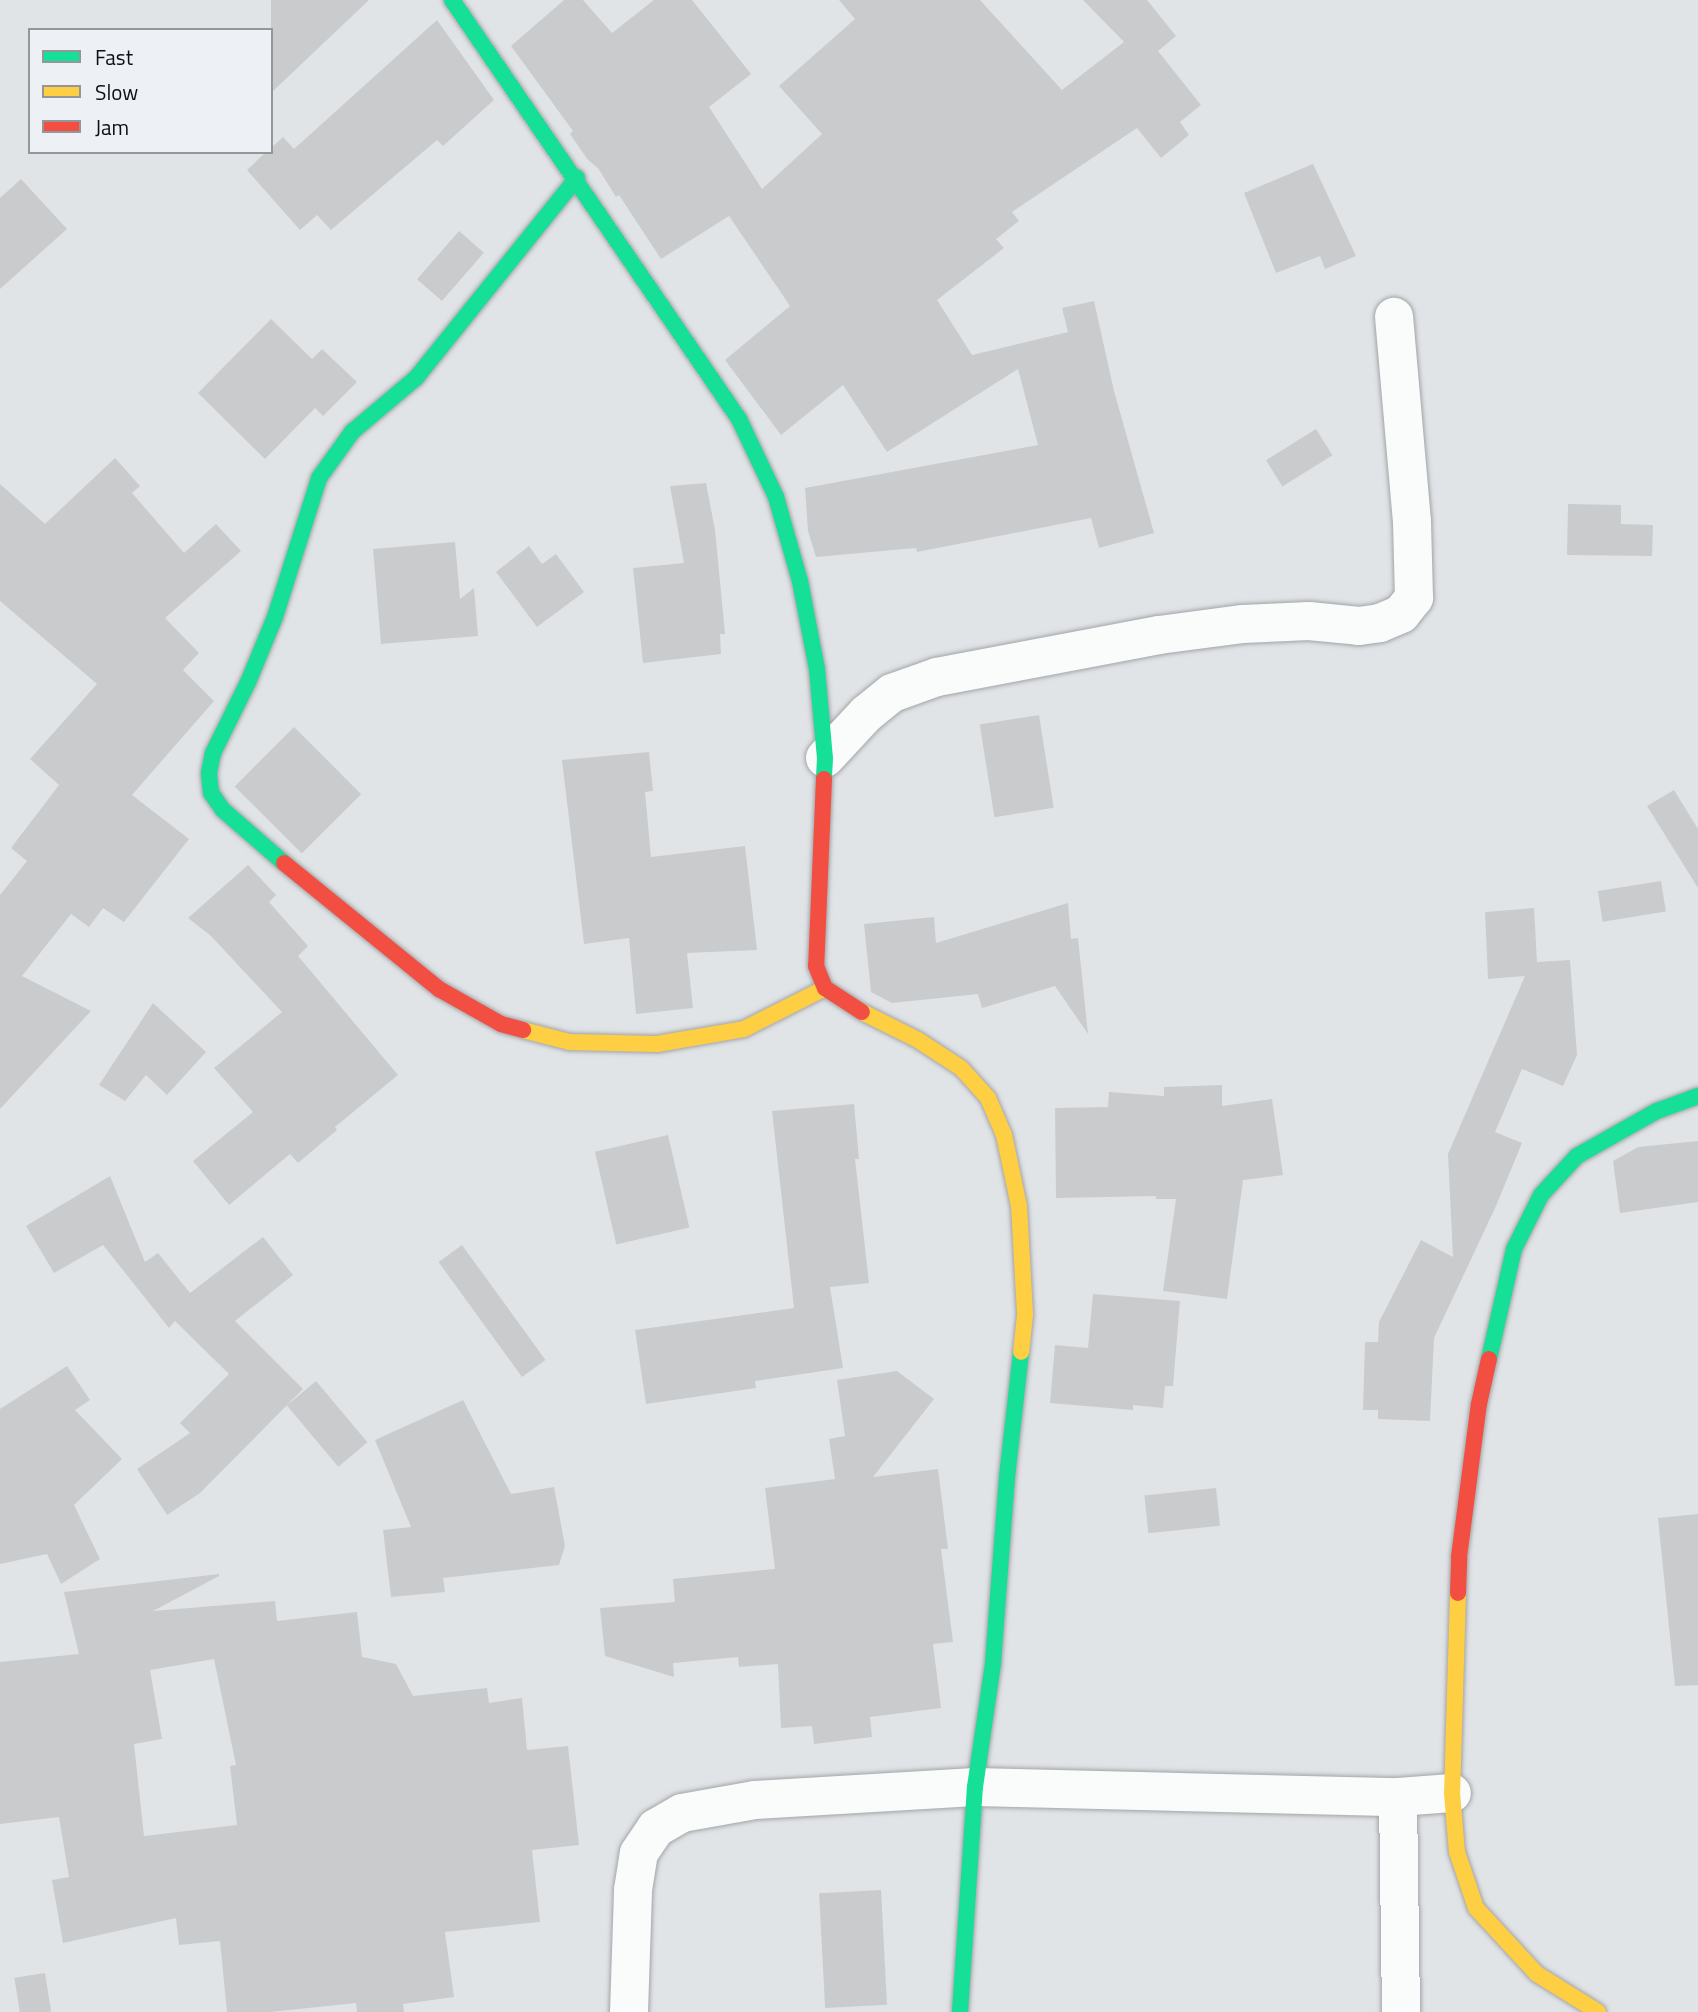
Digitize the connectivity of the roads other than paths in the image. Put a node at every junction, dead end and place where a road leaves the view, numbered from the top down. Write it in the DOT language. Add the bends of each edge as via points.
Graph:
graph roads {
  1 [pos="452,0"];
  2 [pos="576,178"];
  3 [pos="1394,317"];
  4 [pos="825,758"];
  5 [pos="825,988"];
  6 [pos="1698,1096"];
  7 [pos="975,1787"];
  8 [pos="1452,1793"];
  9 [pos="1398,1797"];
  10 [pos="629,2012"];
  11 [pos="960,2012"];
  12 [pos="1401,2012"];
  13 [pos="1598,2012"];
  1 -- 2 [label="street"];
  2 -- 4 [label="street" via="739,419 776,497 800,581 817,669"];
  2 -- 5 [label="street" via="415,378 352,432 319,478 275,617 213,753 211,793 223,810 341,912 439,989 500,1024 569,1042 657,1044 744,1029"];
  3 -- 4 [label="street" via="1414,598 1401,614 1380,624 1359,626 1308,621 1159,635 937,677 892,693"];
  4 -- 5 [label="street" via="815,941 816,966"];
  5 -- 7 [label="street" via="961,1068 988,1098 1004,1135 1019,1206 1025,1315 993,1663"];
  6 -- 8 [label="street" via="1657,1111 1577,1156 1541,1195 1514,1249 1479,1404 1459,1557"];
  7 -- 9 [label="street"];
  7 -- 10 [label="street" via="755,1800 682,1814 656,1828 639,1853 633,1890"];
  7 -- 11 [label="street"];
  8 -- 9 [label="street"];
  8 -- 13 [label="street" via="1457,1852 1476,1908 1537,1974"];
  9 -- 12 [label="street"];
}
